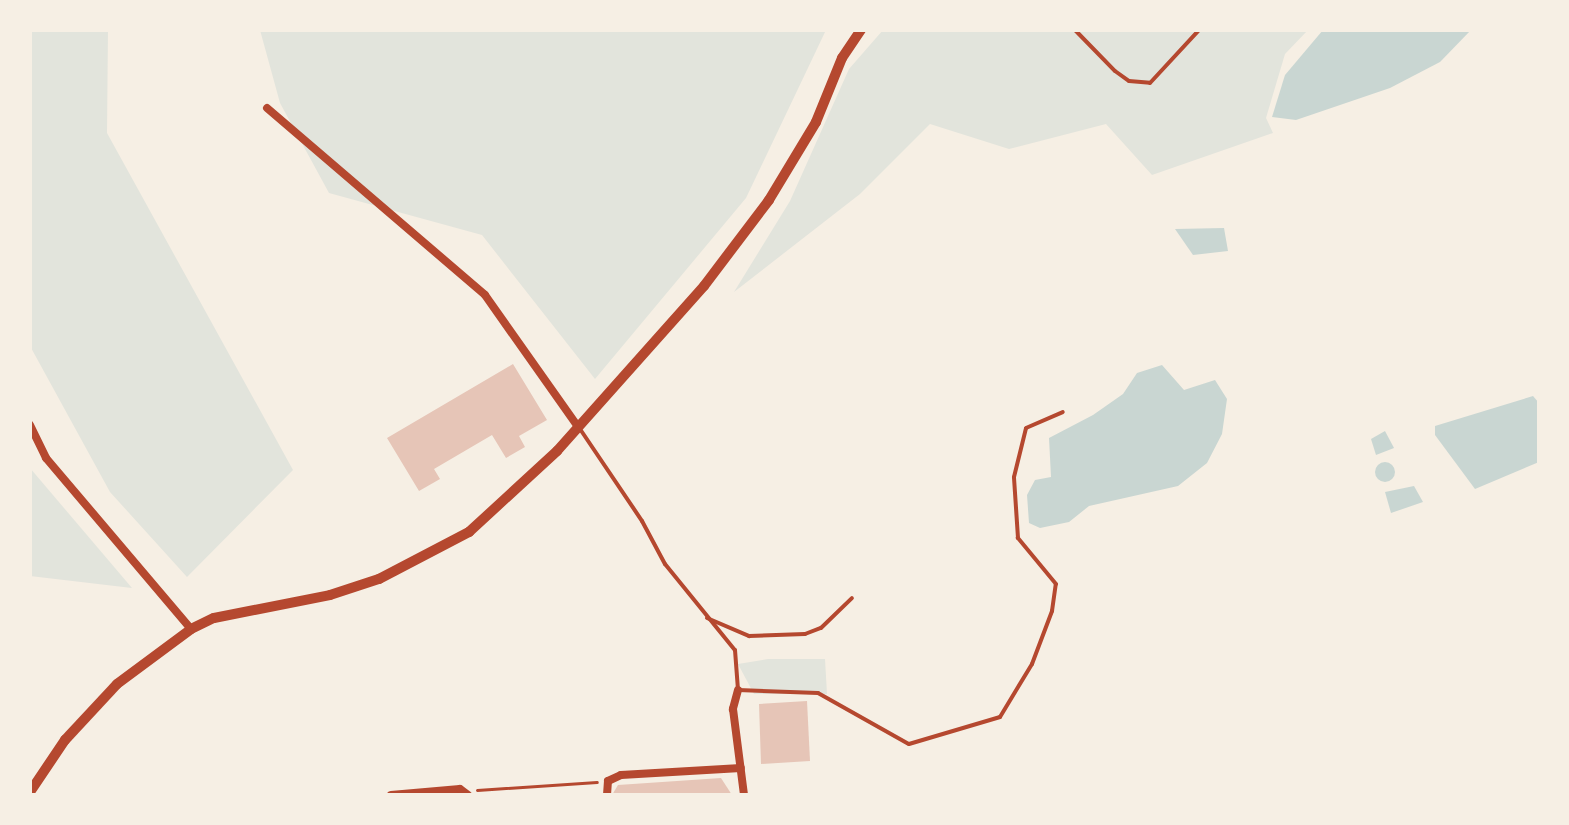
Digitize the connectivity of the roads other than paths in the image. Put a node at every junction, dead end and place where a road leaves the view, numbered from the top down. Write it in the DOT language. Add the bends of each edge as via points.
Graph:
graph roads {
  1 [pos="861,30"];
  2 [pos="1075,30"];
  3 [pos="1199,30"];
  4 [pos="267,108"];
  5 [pos="1063,412"];
  6 [pos="30,425"];
  7 [pos="578,427"];
  8 [pos="852,598"];
  9 [pos="705,617"];
  10 [pos="191,629"];
  11 [pos="738,690"];
  12 [pos="741,768"];
  13 [pos="30,792"];
  14 [pos="467,793"];
  15 [pos="391,795"];
  16 [pos="607,795"];
  17 [pos="744,795"];
  1 -- 7 [label="street" via="842,58 816,122 769,200 704,286"];
  2 -- 3 [label="lane" via="1129,81 1150,83"];
  4 -- 7 [label="street" via="485,295"];
  5 -- 11 [label="lane" via="1026,428 1014,477 1018,538 1056,584 1032,664 1006,713 909,744 818,693"];
  6 -- 10 [label="street" via="46,458"];
  7 -- 9 [label="lane"];
  7 -- 10 [label="street" via="469,532 430,555 330,595 214,618"];
  8 -- 9 [label="lane" via="821,628 805,634 749,636"];
  9 -- 11 [label="lane" via="735,650"];
  10 -- 13 [label="street" via="117,684 65,740"];
  11 -- 12 [label="street" via="733,709"];
  12 -- 16 [label="street" via="621,775 608,781"];
  12 -- 17 [label="street"];
  14 -- 15 [label="street"];
}
